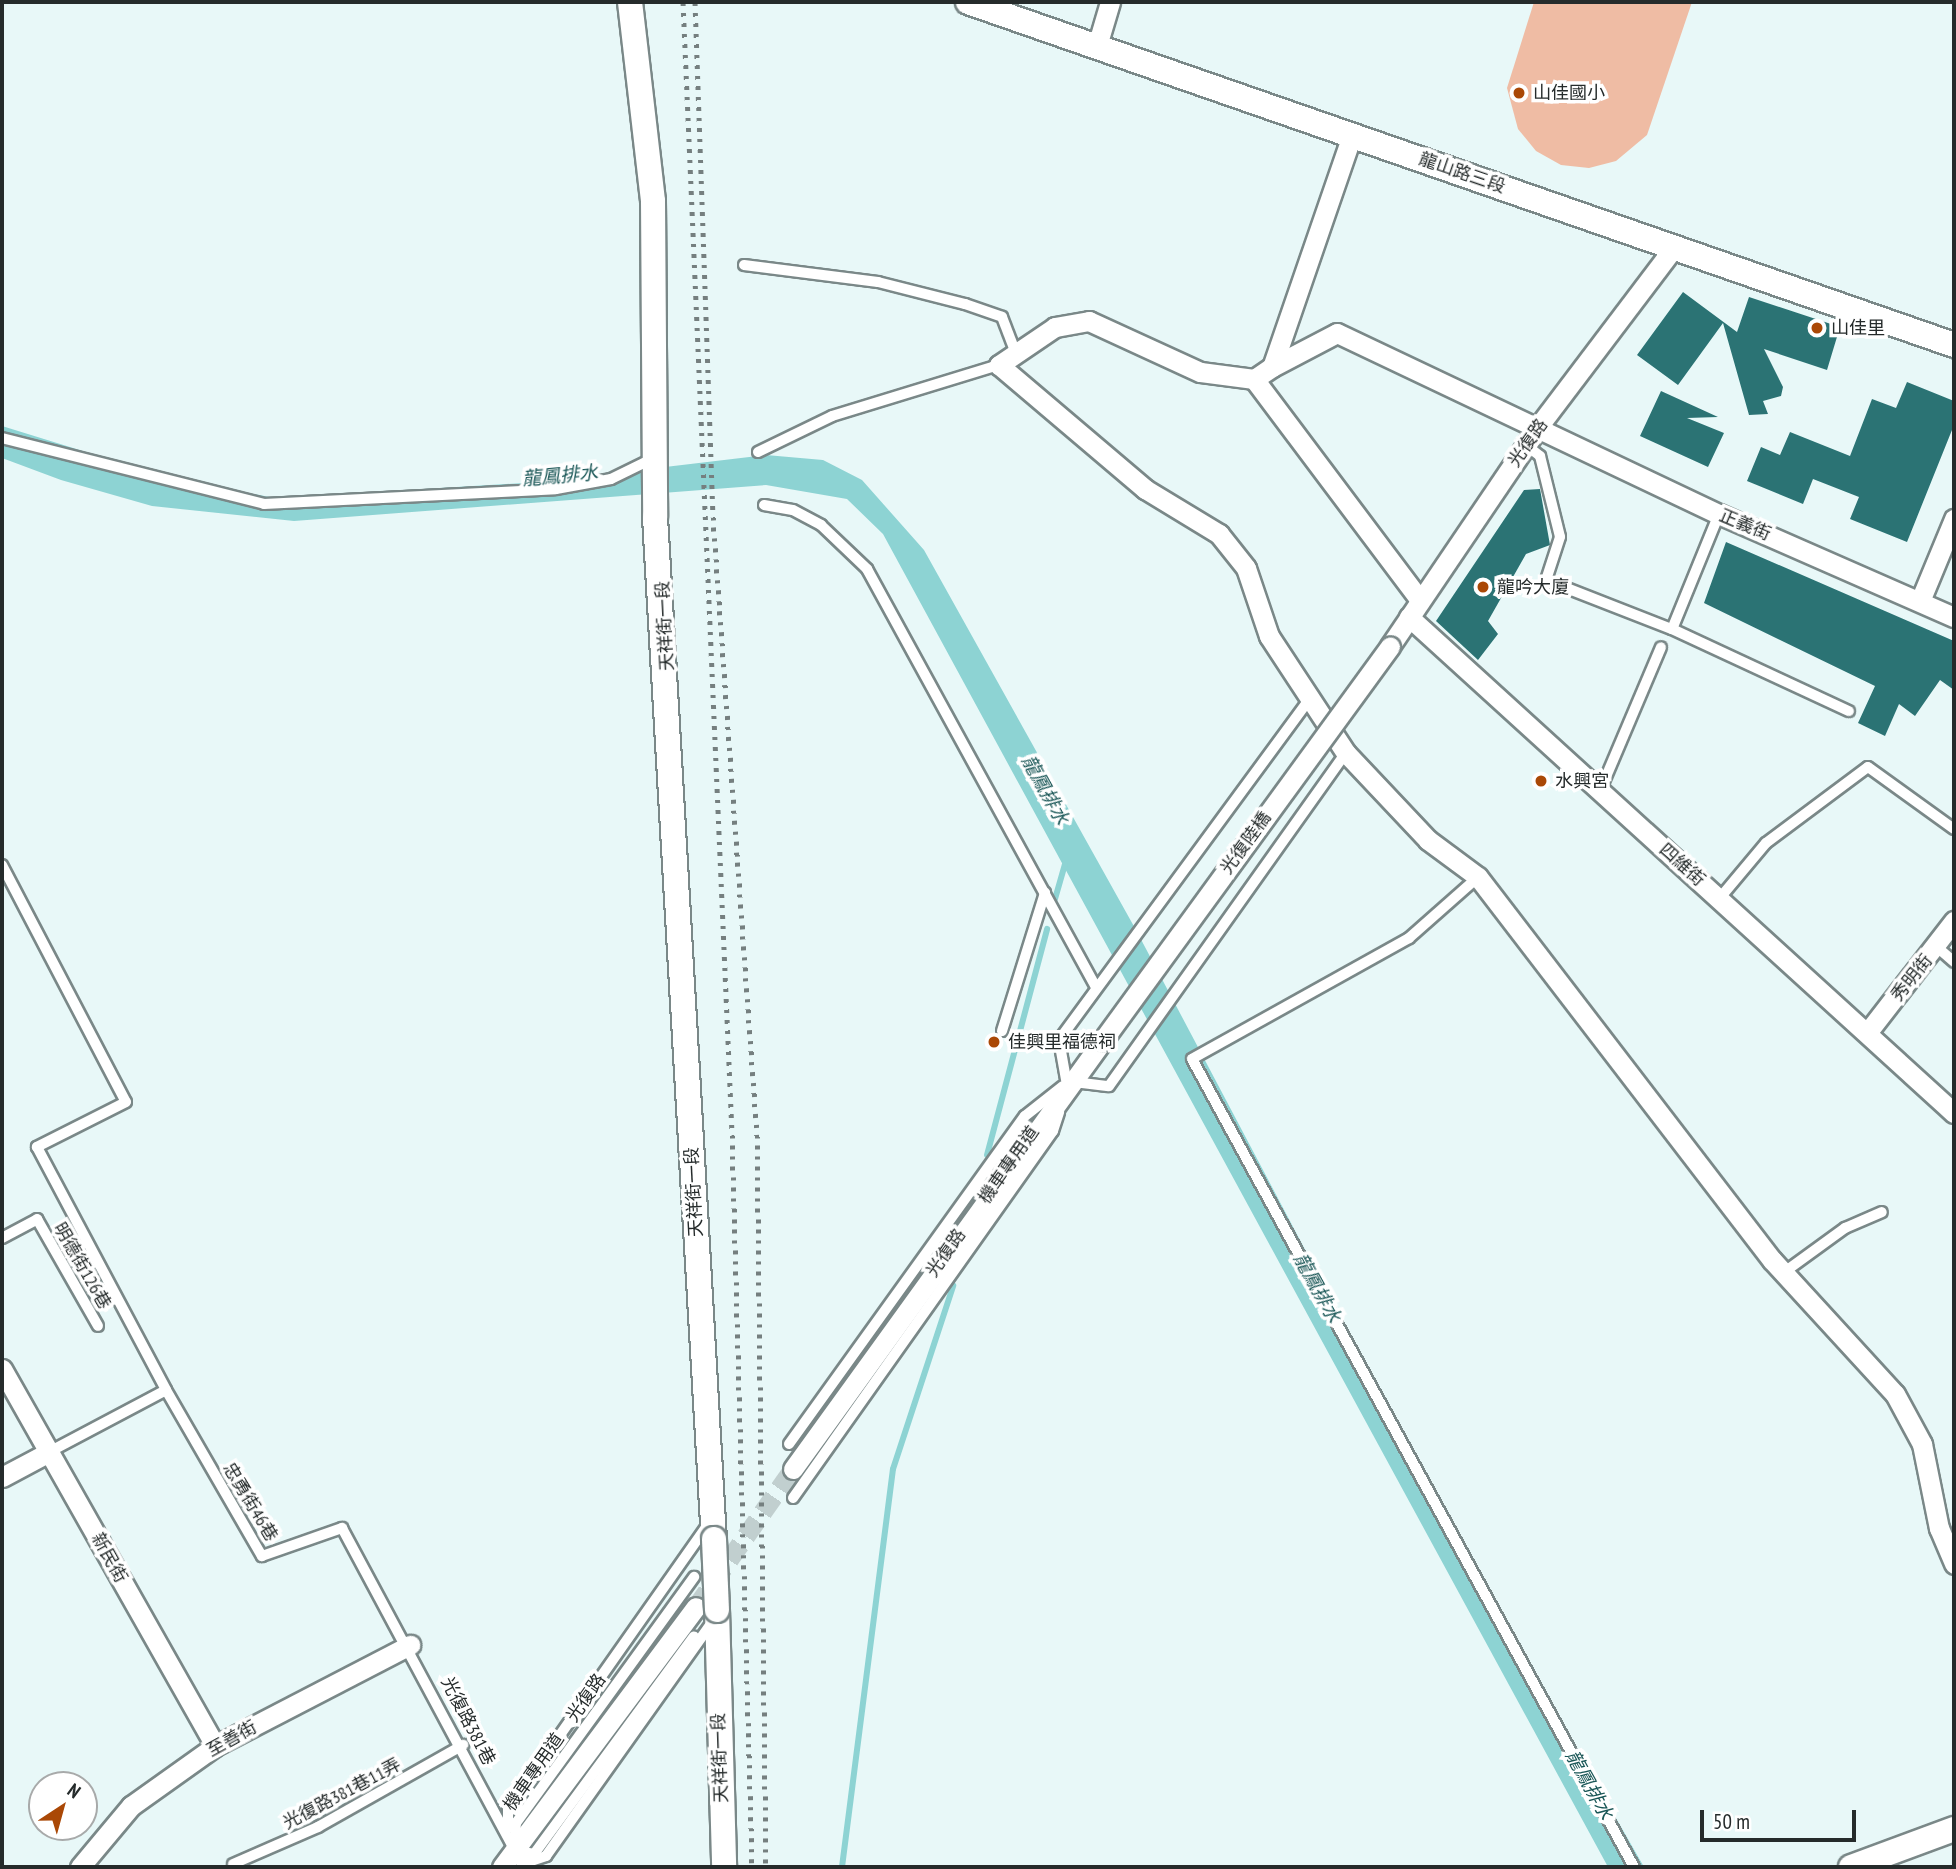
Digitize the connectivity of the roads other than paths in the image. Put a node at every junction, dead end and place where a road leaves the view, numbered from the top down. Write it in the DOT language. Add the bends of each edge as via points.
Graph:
graph roads {
  1 [pos="631,2"];
  2 [pos="968,2"];
  3 [pos="1110,2"];
  4 [pos="1097,46"];
  5 [pos="1352,135"];
  6 [pos="1674,247"];
  7 [pos="744,265"];
  8 [pos="1954,345"];
  9 [pos="1016,354"];
  10 [pos="999,365"];
  11 [pos="1272,367"];
  12 [pos="1254,379"];
  13 [pos="1538,427"];
  14 [pos="2,438"];
  15 [pos="1526,445"];
  16 [pos="758,452"];
  17 [pos="655,458"];
  18 [pos="764,505"];
  19 [pos="1719,514"];
  20 [pos="1954,519"];
  21 [pos="1420,600"];
  22 [pos="1920,600"];
  23 [pos="1409,617"];
  24 [pos="1954,617"];
  25 [pos="1672,629"];
  26 [pos="1390,646"];
  27 [pos="1661,648"];
  28 [pos="1312,697"];
  29 [pos="1849,711"];
  30 [pos="1346,754"];
  31 [pos="1600,791"];
  32 [pos="1954,828"];
  33 [pos="2,865"];
  34 [pos="1478,877"];
  35 [pos="1045,893"];
  36 [pos="1719,899"];
  37 [pos="1954,921"];
  38 [pos="1937,947"];
  39 [pos="1954,962"];
  40 [pos="1096,988"];
  41 [pos="1002,1031"];
  42 [pos="1867,1033"];
  43 [pos="1103,1040"];
  44 [pos="1068,1081"];
  45 [pos="1954,1113"];
  46 [pos="1882,1212"];
  47 [pos="2,1238"];
  48 [pos="1783,1273"];
  49 [pos="98,1326"];
  50 [pos="2,1369"];
  51 [pos="166,1390"];
  52 [pos="789,1444"];
  53 [pos="49,1452"];
  54 [pos="793,1469"];
  55 [pos="2,1478"];
  56 [pos="793,1498"];
  57 [pos="713,1528"];
  58 [pos="1954,1564"];
  59 [pos="694,1577"];
  60 [pos="707,1615"];
  61 [pos="410,1645"];
  62 [pos="463,1745"];
  63 [pos="215,1746"];
  64 [pos="1954,1829"];
  65 [pos="519,1859"];
  66 [pos="233,1864"];
  67 [pos="80,1867"];
  68 [pos="502,1867"];
  69 [pos="724,1867"];
  70 [pos="1634,1867"];
  71 [pos="1851,1867"];
  1 -- 17 [label="street" via="653,201"];
  2 -- 4 [label="street, 龍山路三段"];
  3 -- 4 [label="street"];
  4 -- 5 [label="street, 龍山路三段"];
  5 -- 6 [label="street, 龍山路三段"];
  5 -- 11 [label="street"];
  6 -- 8 [label="street, 龍山路三段"];
  6 -- 13 [label="street, 光復路"];
  7 -- 9 [label="lane" via="878,282 965,304 1002,317"];
  9 -- 10 [label="street"];
  9 -- 12 [label="street" via="1055,327 1089,321 1200,372"];
  10 -- 16 [label="lane" via="832,416"];
  10 -- 28 [label="street" via="1144,489 1219,534 1246,568 1269,636"];
  11 -- 12 [label="street"];
  11 -- 13 [label="street, 正義街" via="1337,333"];
  12 -- 21 [label="street"];
  13 -- 15 [label="street, 光復路"];
  13 -- 19 [label="street, 正義街"];
  14 -- 17 [label="lane" via="264,504 556,489 611,479"];
  15 -- 21 [label="street, 光復路"];
  15 -- 25 [label="lane" via="1540,456 1560,537 1546,580"];
  17 -- 57 [label="street, 天祥街一段" via="654,517"];
  18 -- 35 [label="lane" via="793,510 821,525 867,569"];
  19 -- 22 [label="street, 正義街"];
  19 -- 25 [label="lane"];
  20 -- 22 [label="street"];
  21 -- 23 [label="street, 光復路"];
  22 -- 24 [label="street, 正義街"];
  23 -- 26 [label="street, 光復路"];
  23 -- 31 [label="street, 四維街"];
  25 -- 29 [label="lane"];
  26 -- 43 [label="street, 光復陸橋, bridge"];
  27 -- 31 [label="lane"];
  28 -- 30 [label="street"];
  28 -- 40 [label="lane"];
  30 -- 34 [label="street" via="1428,840"];
  30 -- 44 [label="lane" via="1109,1086"];
  31 -- 36 [label="street, 四維街"];
  32 -- 36 [label="lane" via="1868,767 1766,843"];
  33 -- 51 [label="lane" via="126,1102 37,1147"];
  34 -- 48 [label="street"];
  34 -- 70 [label="lane" via="1409,938 1192,1059"];
  35 -- 40 [label="lane"];
  35 -- 41 [label="lane"];
  36 -- 42 [label="street, 四維街"];
  37 -- 38 [label="street, 秀明街"];
  38 -- 39 [label="lane"];
  38 -- 42 [label="street, 秀明街"];
  40 -- 44 [label="lane" via="1059,1040"];
  42 -- 45 [label="street, 四維街"];
  43 -- 44 [label="street, 光復路"];
  44 -- 52 [label="lane, 機車專用道" via="1025,1115"];
  44 -- 54 [label="street, 光復路"];
  44 -- 56 [label="lane, 機車專用道" via="1052,1131"];
  46 -- 48 [label="lane" via="1845,1228"];
  47 -- 49 [label="lane, 明德街126巷" via="37,1219"];
  48 -- 58 [label="street" via="1909,1416"];
  50 -- 53 [label="street, 新民街"];
  51 -- 53 [label="lane"];
  51 -- 61 [label="lane, 忠勇街46巷" via="262,1556 342,1528"];
  53 -- 55 [label="street"];
  53 -- 63 [label="street, 新民街"];
  57 -- 60 [label="street, 天祥街一段, bridge"];
  57 -- 65 [label="lane, 光復路" via="508,1810"];
  59 -- 65 [label="lane, 機車專用道" via="516,1823"];
  60 -- 65 [label="street, 光復路"];
  60 -- 65 [label="lane" via="546,1856"];
  60 -- 69 [label="street, 天祥街一段"];
  61 -- 62 [label="lane, 光復路381巷"];
  61 -- 63 [label="street, 至善街"];
  62 -- 65 [label="lane, 光復路381巷"];
  62 -- 66 [label="lane, 光復路381巷11弄" via="318,1827"];
  63 -- 67 [label="street, 至善街" via="131,1806"];
  64 -- 71 [label="street"];
  65 -- 68 [label="street, 光復路"];
}
